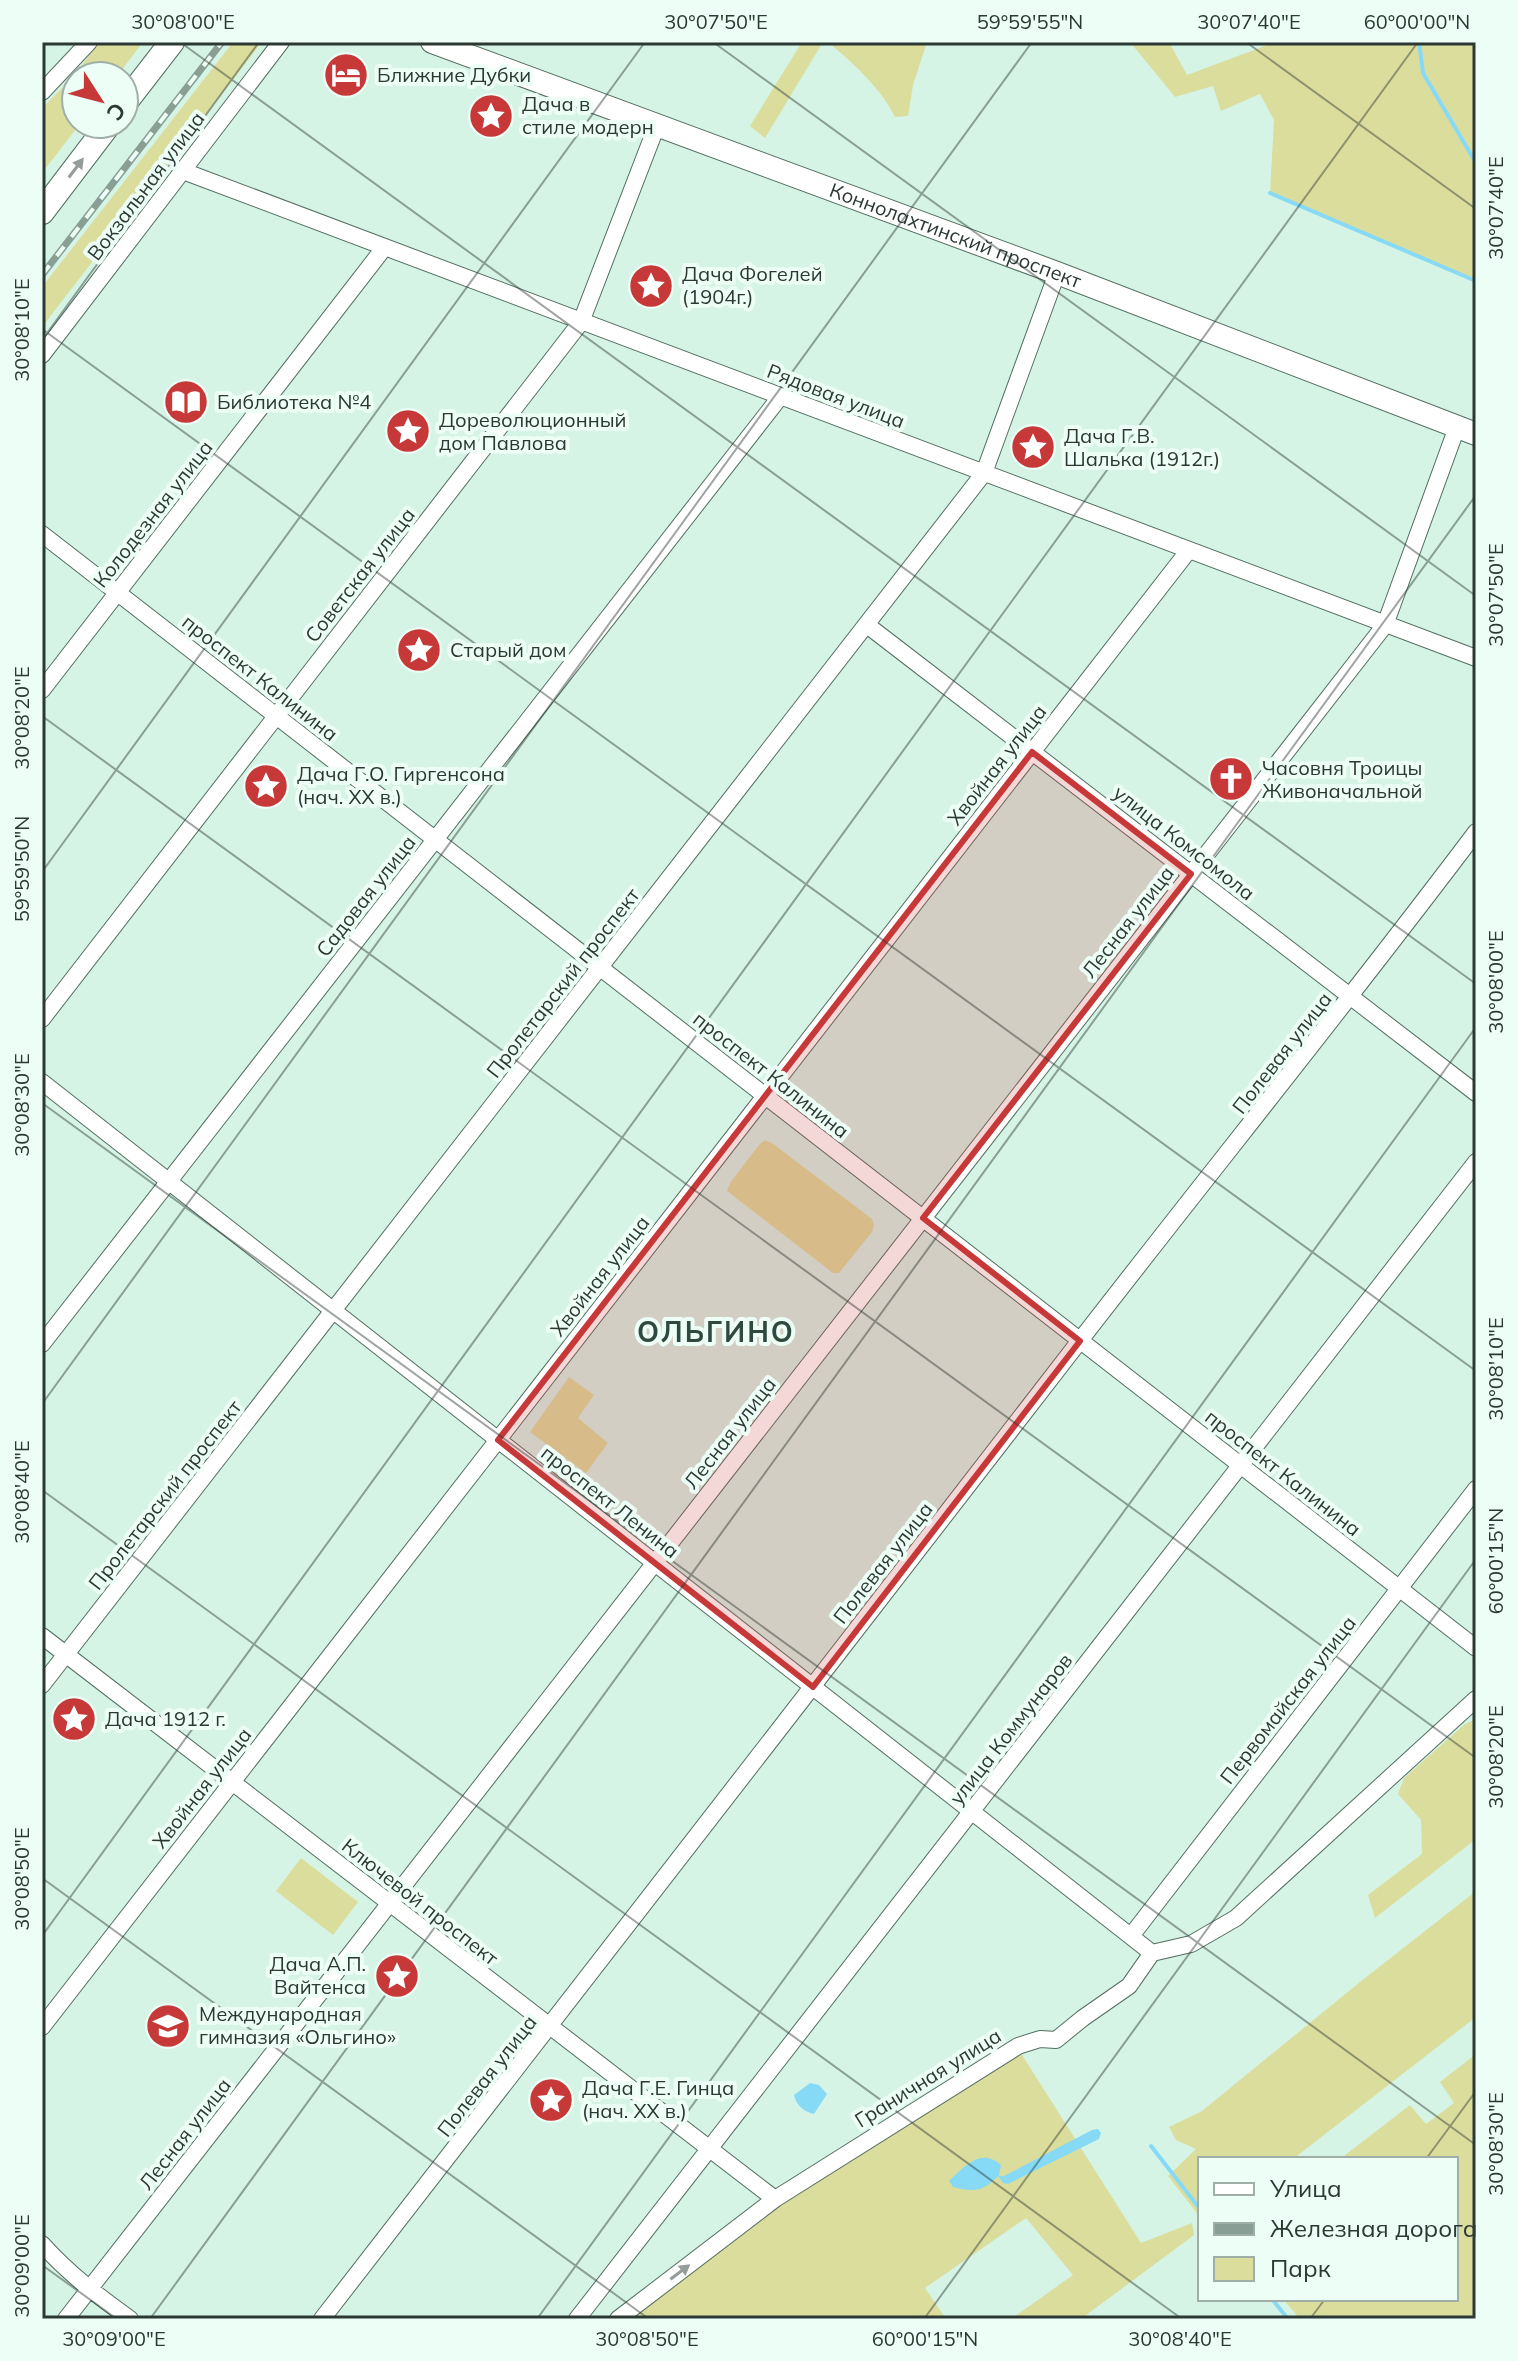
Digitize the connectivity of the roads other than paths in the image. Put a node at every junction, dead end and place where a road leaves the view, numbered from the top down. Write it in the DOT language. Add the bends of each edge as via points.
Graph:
graph roads {
  1 [pos="89,42"];
  2 [pos="172,42"];
  3 [pos="281,42"];
  4 [pos="432,42"];
  5 [pos="140,83"];
  6 [pos="42,92"];
  7 [pos="657,125"];
  8 [pos="97,140"];
  9 [pos="183,171"];
  10 [pos="42,212"];
  11 [pos="384,248"];
  12 [pos="1057,273"];
  13 [pos="581,322"];
  14 [pos="42,355"];
  15 [pos="780,397"];
  16 [pos="1466,431"];
  17 [pos="984,473"];
  18 [pos="42,534"];
  19 [pos="1189,550"];
  20 [pos="117,593"];
  21 [pos="867,625"];
  22 [pos="1385,625"];
  23 [pos="1476,658"];
  24 [pos="42,690"];
  25 [pos="276,716"];
  26 [pos="1032,752"];
  27 [pos="1476,832"];
  28 [pos="435,839"];
  29 [pos="1191,874"];
  30 [pos="600,968"];
  31 [pos="1351,997"];
  32 [pos="42,1019"];
  33 [pos="42,1082"];
  34 [pos="1476,1093"];
  35 [pos="765,1096"];
  36 [pos="1476,1162"];
  37 [pos="169,1181"];
  38 [pos="923,1218"];
  39 [pos="333,1311"];
  40 [pos="1080,1341"];
  41 [pos="42,1344"];
  42 [pos="498,1440"];
  43 [pos="1241,1465"];
  44 [pos="1476,1489"];
  45 [pos="655,1563"];
  46 [pos="1399,1588"];
  47 [pos="42,1636"];
  48 [pos="1476,1648"];
  49 [pos="66,1655"];
  50 [pos="42,1685"];
  51 [pos="813,1687"];
  52 [pos="1476,1699"];
  53 [pos="232,1782"];
  54 [pos="972,1811"];
  55 [pos="390,1903"];
  56 [pos="1131,1936"];
  57 [pos="1152,1953"];
  58 [pos="42,2027"];
  59 [pos="550,2027"];
  60 [pos="709,2149"];
  61 [pos="775,2199"];
  62 [pos="42,2244"];
  63 [pos="89,2290"];
  64 [pos="66,2319"];
  65 [pos="130,2319"];
  66 [pos="322,2319"];
  67 [pos="577,2319"];
  68 [pos="618,2319"];
  1 -- 6 [label="street"];
  2 -- 5 [label="main road"];
  3 -- 9 [label="street, Вокзальная улица"];
  4 -- 7 [label="main road, Коннолахтинский проспект"];
  7 -- 12 [label="main road, Коннолахтинский проспект"];
  7 -- 13 [label="street, Советская улица"];
  10 -- 8 [label="main road, one-way"];
  9 -- 11 [label="street, Рядовая улица"];
  9 -- 14 [label="street, Вокзальная улица"];
  11 -- 13 [label="street, Рядовая улица"];
  11 -- 20 [label="street, Колодезная улица"];
  12 -- 16 [label="main road, Коннолахтинский проспект"];
  12 -- 17 [label="street, Пролетарский проспект"];
  13 -- 15 [label="street, Рядовая улица"];
  13 -- 25 [label="street, Советская улица"];
  15 -- 17 [label="street, Рядовая улица"];
  15 -- 28 [label="street, Садовая улица"];
  16 -- 22 [label="street, Лесная улица"];
  17 -- 19 [label="street, Рядовая улица"];
  17 -- 21 [label="street, Пролетарский проспект"];
  18 -- 20 [label="street, проспект Калинина"];
  19 -- 22 [label="street, Рядовая улица"];
  19 -- 26 [label="street, Хвойная улица"];
  20 -- 24 [label="street, Колодезная улица"];
  20 -- 25 [label="street, проспект Калинина"];
  21 -- 26 [label="street, улица Комсомола"];
  21 -- 30 [label="street, Пролетарский проспект"];
  22 -- 23 [label="street, Рядовая улица"];
  22 -- 29 [label="street, Лесная улица"];
  25 -- 28 [label="street, проспект Калинина"];
  25 -- 32 [label="street, Советская улица"];
  26 -- 29 [label="street, улица Комсомола"];
  26 -- 35 [label="street, Хвойная улица"];
  27 -- 31 [label="street, Полевая улица"];
  28 -- 30 [label="street, проспект Калинина"];
  28 -- 37 [label="street, Садовая улица"];
  29 -- 31 [label="street, улица Комсомола"];
  29 -- 38 [label="street, Лесная улица"];
  30 -- 35 [label="street, проспект Калинина"];
  30 -- 39 [label="street, Пролетарский проспект"];
  31 -- 34 [label="street, улица Комсомола"];
  31 -- 40 [label="street, Полевая улица"];
  33 -- 37 [label="street, проспект Ленина"];
  35 -- 38 [label="street, проспект Калинина"];
  35 -- 42 [label="street, Хвойная улица"];
  36 -- 43 [label="street, улица Коммунаров"];
  37 -- 39 [label="street, проспект Ленина"];
  37 -- 41 [label="street, Садовая улица"];
  38 -- 40 [label="street, проспект Калинина"];
  38 -- 45 [label="street, Лесная улица"];
  39 -- 42 [label="street, проспект Ленина"];
  39 -- 49 [label="street, Пролетарский проспект"];
  40 -- 43 [label="street, проспект Калинина"];
  40 -- 51 [label="street, Полевая улица"];
  42 -- 45 [label="street, проспект Ленина"];
  42 -- 53 [label="street, Хвойная улица"];
  43 -- 46 [label="street, проспект Калинина"];
  43 -- 54 [label="street, улица Коммунаров"];
  44 -- 46 [label="street, Первомайская улица"];
  45 -- 51 [label="street, проспект Ленина"];
  45 -- 55 [label="street, Лесная улица"];
  46 -- 48 [label="street, проспект Калинина"];
  46 -- 56 [label="street, Первомайская улица"];
  47 -- 49 [label="street, Ключевой проспект"];
  49 -- 50 [label="street, Пролетарский проспект"];
  49 -- 53 [label="street, Ключевой проспект"];
  51 -- 54 [label="street, проспект Ленина"];
  51 -- 59 [label="street, Полевая улица"];
  52 -- 57 [label="street" via="1236,1918 1191,1944"];
  53 -- 55 [label="street, Ключевой проспект"];
  53 -- 58 [label="street, Хвойная улица"];
  54 -- 56 [label="street, проспект Ленина"];
  54 -- 60 [label="street, улица Коммунаров"];
  55 -- 59 [label="street, Ключевой проспект"];
  55 -- 63 [label="street, Лесная улица"];
  56 -- 57 [label="street, проспект Ленина"];
  57 -- 61 [label="street, Граничная улица" via="1129,1986 1056,2040 1018,2046"];
  59 -- 60 [label="street, Ключевой проспект"];
  59 -- 66 [label="street, Полевая улица"];
  60 -- 61 [label="street, Ключевой проспект"];
  60 -- 67 [label="street, улица Коммунаров"];
  68 -- 61 [label="street, Граничная улица, one-way"];
  62 -- 63 [label="street"];
  63 -- 64 [label="street, Лесная улица"];
  63 -- 65 [label="street"];
}
